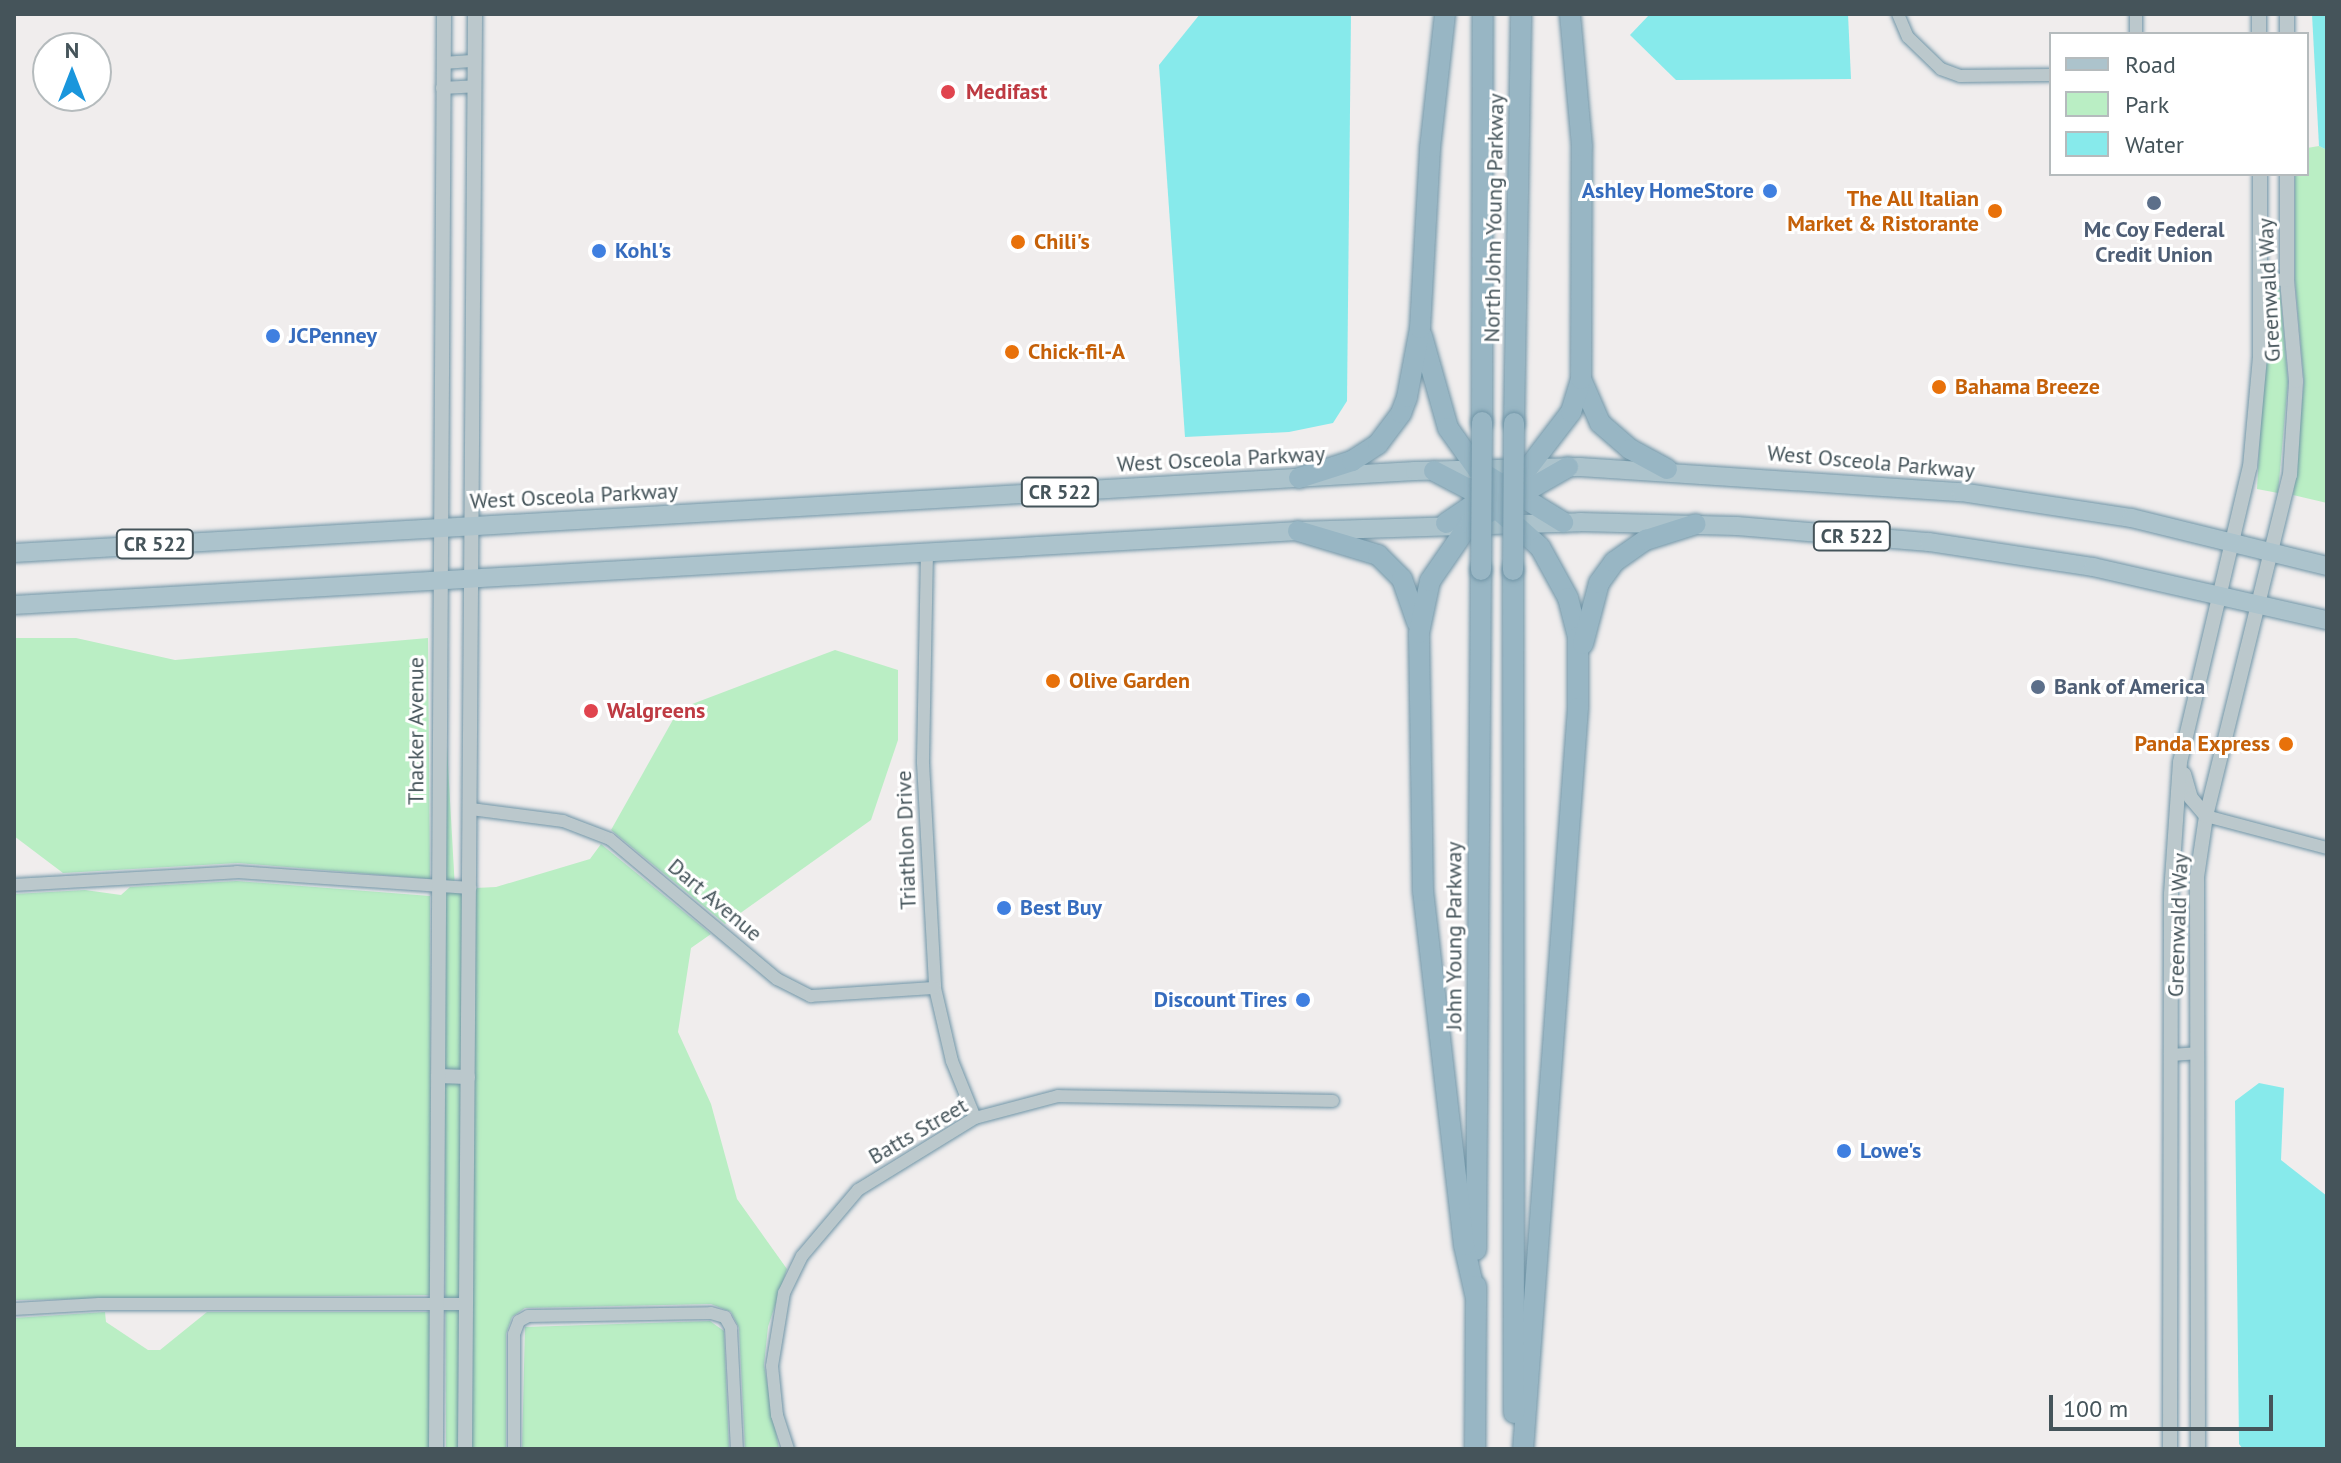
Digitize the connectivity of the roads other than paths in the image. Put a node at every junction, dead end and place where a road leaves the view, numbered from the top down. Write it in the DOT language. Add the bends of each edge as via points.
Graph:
graph roads {
  1 [pos="444,14"];
  2 [pos="475,14"];
  3 [pos="1445,14"];
  4 [pos="1483,14"];
  5 [pos="1521,14"];
  6 [pos="1570,14"];
  7 [pos="1898,14"];
  8 [pos="475,61"];
  9 [pos="443,63"];
  10 [pos="2049,75"];
  11 [pos="475,86"];
  12 [pos="442,88"];
  13 [pos="2260,176"];
  14 [pos="2287,176"];
  15 [pos="2261,279"];
  16 [pos="2287,280"];
  17 [pos="1420,328"];
  18 [pos="1581,379"];
  19 [pos="1482,422"];
  20 [pos="1568,467"];
  21 [pos="1528,468"];
  22 [pos="1667,469"];
  23 [pos="1478,470"];
  24 [pos="1434,471"];
  25 [pos="1299,478"];
  26 [pos="1498,496"];
  27 [pos="1563,522"];
  28 [pos="1446,523"];
  29 [pos="1470,523"];
  30 [pos="1516,523"];
  31 [pos="1696,524"];
  32 [pos="474,525"];
  33 [pos="438,528"];
  34 [pos="1298,531"];
  35 [pos="2234,541"];
  36 [pos="927,552"];
  37 [pos="2273,552"];
  38 [pos="14,553"];
  39 [pos="2327,566"];
  40 [pos="475,579"];
  41 [pos="438,581"];
  42 [pos="2220,592"];
  43 [pos="2261,602"];
  44 [pos="14,605"];
  45 [pos="2327,620"];
  46 [pos="1419,633"];
  47 [pos="1579,659"];
  48 [pos="2180,762"];
  49 [pos="471,809"];
  50 [pos="2206,816"];
  51 [pos="2327,848"];
  52 [pos="14,885"];
  53 [pos="438,888"];
  54 [pos="470,888"];
  55 [pos="935,988"];
  56 [pos="2197,1053"];
  57 [pos="2170,1055"];
  58 [pos="438,1076"];
  59 [pos="468,1077"];
  60 [pos="1333,1101"];
  61 [pos="975,1118"];
  62 [pos="1476,1298"];
  63 [pos="439,1304"];
  64 [pos="465,1304"];
  65 [pos="14,1309"];
  66 [pos="436,1449"];
  67 [pos="465,1449"];
  68 [pos="514,1449"];
  69 [pos="737,1449"];
  70 [pos="788,1449"];
  71 [pos="1475,1449"];
  72 [pos="1514,1449"];
  73 [pos="1523,1449"];
  74 [pos="2170,1449"];
  75 [pos="2198,1449"];
  1 -- 9 [label="street, Thacker Avenue"];
  2 -- 8 [label="street"];
  3 -- 17 [label="highway" via="1430,148"];
  4 -- 19 [label="highway, North John Young Parkway"];
  5 -- 72 [label="highway, North John Young Parkway, bridge" via="1513,570"];
  6 -- 18 [label="highway" via="1582,146"];
  7 -- 10 [label="street" via="1908,37 1941,69 1960,76"];
  8 -- 9 [label="street"];
  8 -- 11 [label="street"];
  9 -- 12 [label="street, Thacker Avenue"];
  11 -- 12 [label="street"];
  11 -- 32 [label="street"];
  12 -- 33 [label="street, Thacker Avenue"];
  13 -- 15 [label="street, Greenwald Way"];
  14 -- 16 [label="street, Greenwald Way"];
  15 -- 16 [label="street"];
  15 -- 35 [label="street, Greenwald Way" via="2256,414"];
  16 -- 37 [label="street, Greenwald Way" via="2295,422"];
  17 -- 23 [label="highway" via="1437,402 1448,428"];
  17 -- 25 [label="highway" via="1407,397 1390,432 1352,461"];
  18 -- 21 [label="highway" via="1571,412"];
  18 -- 22 [label="highway" via="1600,423 1630,449"];
  19 -- 62 [label="highway, John Young Parkway, bridge"];
  20 -- 21 [label="main road, West Osceola Parkway / CR 522"];
  20 -- 22 [label="main road, West Osceola Parkway / CR 522"];
  20 -- 26 [label="highway"];
  21 -- 23 [label="main road, West Osceola Parkway / CR 522"];
  21 -- 26 [label="highway"];
  22 -- 35 [label="main road, West Osceola Parkway / CR 522" via="1961,492 2131,518"];
  23 -- 24 [label="main road, West Osceola Parkway / CR 522"];
  23 -- 26 [label="highway"];
  24 -- 25 [label="main road, West Osceola Parkway / CR 522"];
  24 -- 26 [label="highway"];
  25 -- 32 [label="main road, West Osceola Parkway / CR 522"];
  26 -- 27 [label="highway"];
  26 -- 28 [label="highway"];
  26 -- 29 [label="highway"];
  26 -- 30 [label="highway"];
  27 -- 30 [label="main road, CR 522"];
  27 -- 31 [label="main road, CR 522"];
  28 -- 29 [label="main road, CR 522"];
  28 -- 34 [label="main road, CR 522"];
  29 -- 30 [label="main road, CR 522"];
  29 -- 46 [label="highway" via="1430,581"];
  30 -- 47 [label="highway" via="1559,577 1574,617"];
  31 -- 42 [label="main road, CR 522" via="1929,542"];
  31 -- 47 [label="highway" via="1646,540 1614,562 1593,599"];
  32 -- 33 [label="main road, West Osceola Parkway / CR 522"];
  32 -- 40 [label="street"];
  33 -- 38 [label="main road, West Osceola Parkway / CR 522"];
  33 -- 41 [label="street, Thacker Avenue"];
  34 -- 36 [label="main road, CR 522"];
  34 -- 46 [label="highway" via="1351,543 1389,564 1412,599"];
  35 -- 37 [label="main road, West Osceola Parkway / CR 522"];
  35 -- 42 [label="street, Greenwald Way"];
  36 -- 40 [label="main road, CR 522"];
  36 -- 55 [label="street, Triathlon Drive" via="923,763"];
  37 -- 39 [label="main road, West Osceola Parkway / CR 522"];
  37 -- 43 [label="street, Greenwald Way"];
  40 -- 41 [label="main road, CR 522"];
  40 -- 49 [label="street"];
  41 -- 44 [label="main road, CR 522"];
  41 -- 53 [label="street, Thacker Avenue"];
  42 -- 43 [label="main road, CR 522"];
  42 -- 48 [label="street, Greenwald Way"];
  43 -- 45 [label="main road, CR 522"];
  43 -- 50 [label="street, Greenwald Way"];
  46 -- 62 [label="highway" via="1423,891 1464,1245"];
  47 -- 73 [label="highway"];
  48 -- 50 [label="street" via="2191,798"];
  48 -- 57 [label="street, Greenwald Way" via="2171,894"];
  49 -- 54 [label="street"];
  49 -- 55 [label="street, Dart Avenue" via="563,821 610,839 777,979 811,996"];
  50 -- 51 [label="street"];
  50 -- 56 [label="street, Greenwald Way" via="2197,877"];
  52 -- 53 [label="street" via="237,872"];
  53 -- 54 [label="street"];
  53 -- 58 [label="street, Thacker Avenue"];
  54 -- 59 [label="street"];
  55 -- 61 [label="street, Triathlon Drive" via="952,1061"];
  56 -- 57 [label="street"];
  56 -- 75 [label="street, Greenwald Way"];
  57 -- 74 [label="street, Greenwald Way"];
  58 -- 59 [label="street"];
  58 -- 63 [label="street, Thacker Avenue"];
  59 -- 64 [label="street"];
  60 -- 61 [label="street, Batts Street" via="1058,1096"];
  61 -- 70 [label="street, Batts Street" via="858,1190 802,1256 784,1293 772,1366 777,1415"];
  62 -- 71 [label="highway, John Young Parkway"];
  63 -- 64 [label="street"];
  63 -- 65 [label="street"];
  63 -- 66 [label="street, Thacker Avenue"];
  64 -- 67 [label="street"];
  68 -- 69 [label="street" via="514,1334 519,1321 528,1316 711,1313 725,1317 731,1328"];
}
